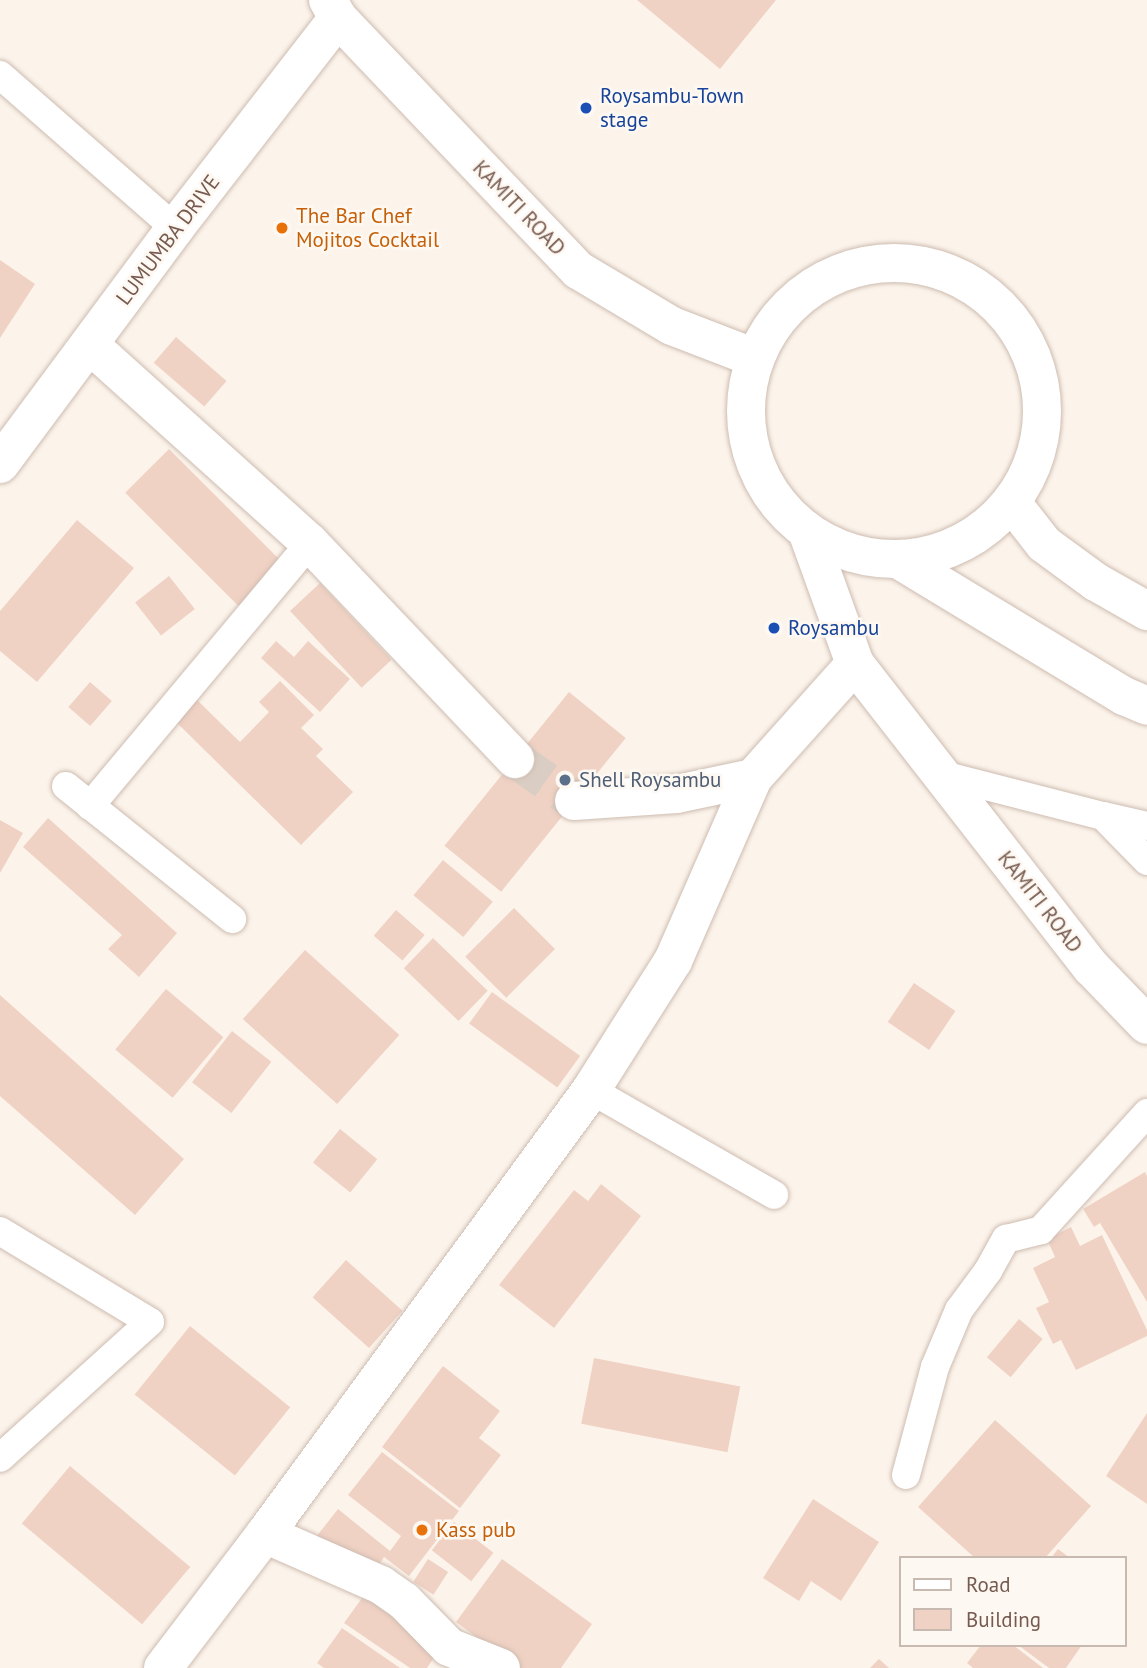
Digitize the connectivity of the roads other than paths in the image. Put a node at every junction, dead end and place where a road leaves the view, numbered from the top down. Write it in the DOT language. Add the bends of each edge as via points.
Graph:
graph roads {
  1 [pos="333,9"];
  2 [pos="0,75"];
  3 [pos="175,228"];
  4 [pos="90,345"];
  5 [pos="755,358"];
  6 [pos="0,464"];
  7 [pos="1012,503"];
  8 [pos="807,534"];
  9 [pos="310,543"];
  10 [pos="901,561"];
  11 [pos="1147,611"];
  12 [pos="855,664"];
  13 [pos="1147,706"];
  14 [pos="515,759"];
  15 [pos="939,774"];
  16 [pos="754,778"];
  17 [pos="66,786"];
  18 [pos="574,801"];
  19 [pos="90,806"];
  20 [pos="1103,816"];
  21 [pos="1147,826"];
  22 [pos="1147,861"];
  23 [pos="232,919"];
  24 [pos="1147,1026"];
  25 [pos="591,1090"];
  26 [pos="1147,1112"];
  27 [pos="774,1195"];
  28 [pos="0,1231"];
  29 [pos="0,1458"];
  30 [pos="906,1475"];
  31 [pos="265,1534"];
  32 [pos="163,1668"];
  33 [pos="501,1668"];
  1 -- 3 [label="street, LUMUMBA DRIVE"];
  1 -- 5 [label="street, KAMITI ROAD" via="578,270 672,326"];
  2 -- 3 [label="lane"];
  3 -- 4 [label="street, LUMUMBA DRIVE"];
  4 -- 6 [label="street, LUMUMBA DRIVE"];
  4 -- 9 [label="street"];
  5 -- 7 [label="street, KAMITI ROAD" via="779,316 816,284 862,265 910,262 957,275 997,303 1027,342 1041,390 1040,439"];
  5 -- 8 [label="street, KAMITI ROAD" via="745,406 751,455 772,498"];
  7 -- 10 [label="street, KAMITI ROAD" via="991,524 949,550"];
  7 -- 11 [label="street" via="1044,544"];
  8 -- 10 [label="street, KAMITI ROAD" via="852,555"];
  8 -- 12 [label="street, KAMITI ROAD"];
  9 -- 14 [label="street"];
  9 -- 19 [label="lane"];
  10 -- 13 [label="street, KAMITI ROAD"];
  12 -- 15 [label="street, KAMITI ROAD"];
  12 -- 16 [label="street"];
  15 -- 20 [label="lane"];
  15 -- 24 [label="street, KAMITI ROAD" via="1092,968"];
  16 -- 18 [label="street" via="677,794"];
  16 -- 25 [label="street" via="673,961"];
  17 -- 19 [label="lane"];
  19 -- 23 [label="lane"];
  20 -- 21 [label="lane"];
  20 -- 22 [label="lane"];
  25 -- 27 [label="lane"];
  25 -- 31 [label="street"];
  26 -- 30 [label="lane" via="1041,1230 1006,1239 949,1333 935,1367"];
  28 -- 29 [label="lane" via="150,1322"];
  31 -- 32 [label="street"];
  31 -- 33 [label="street" via="382,1585 449,1647"];
}
